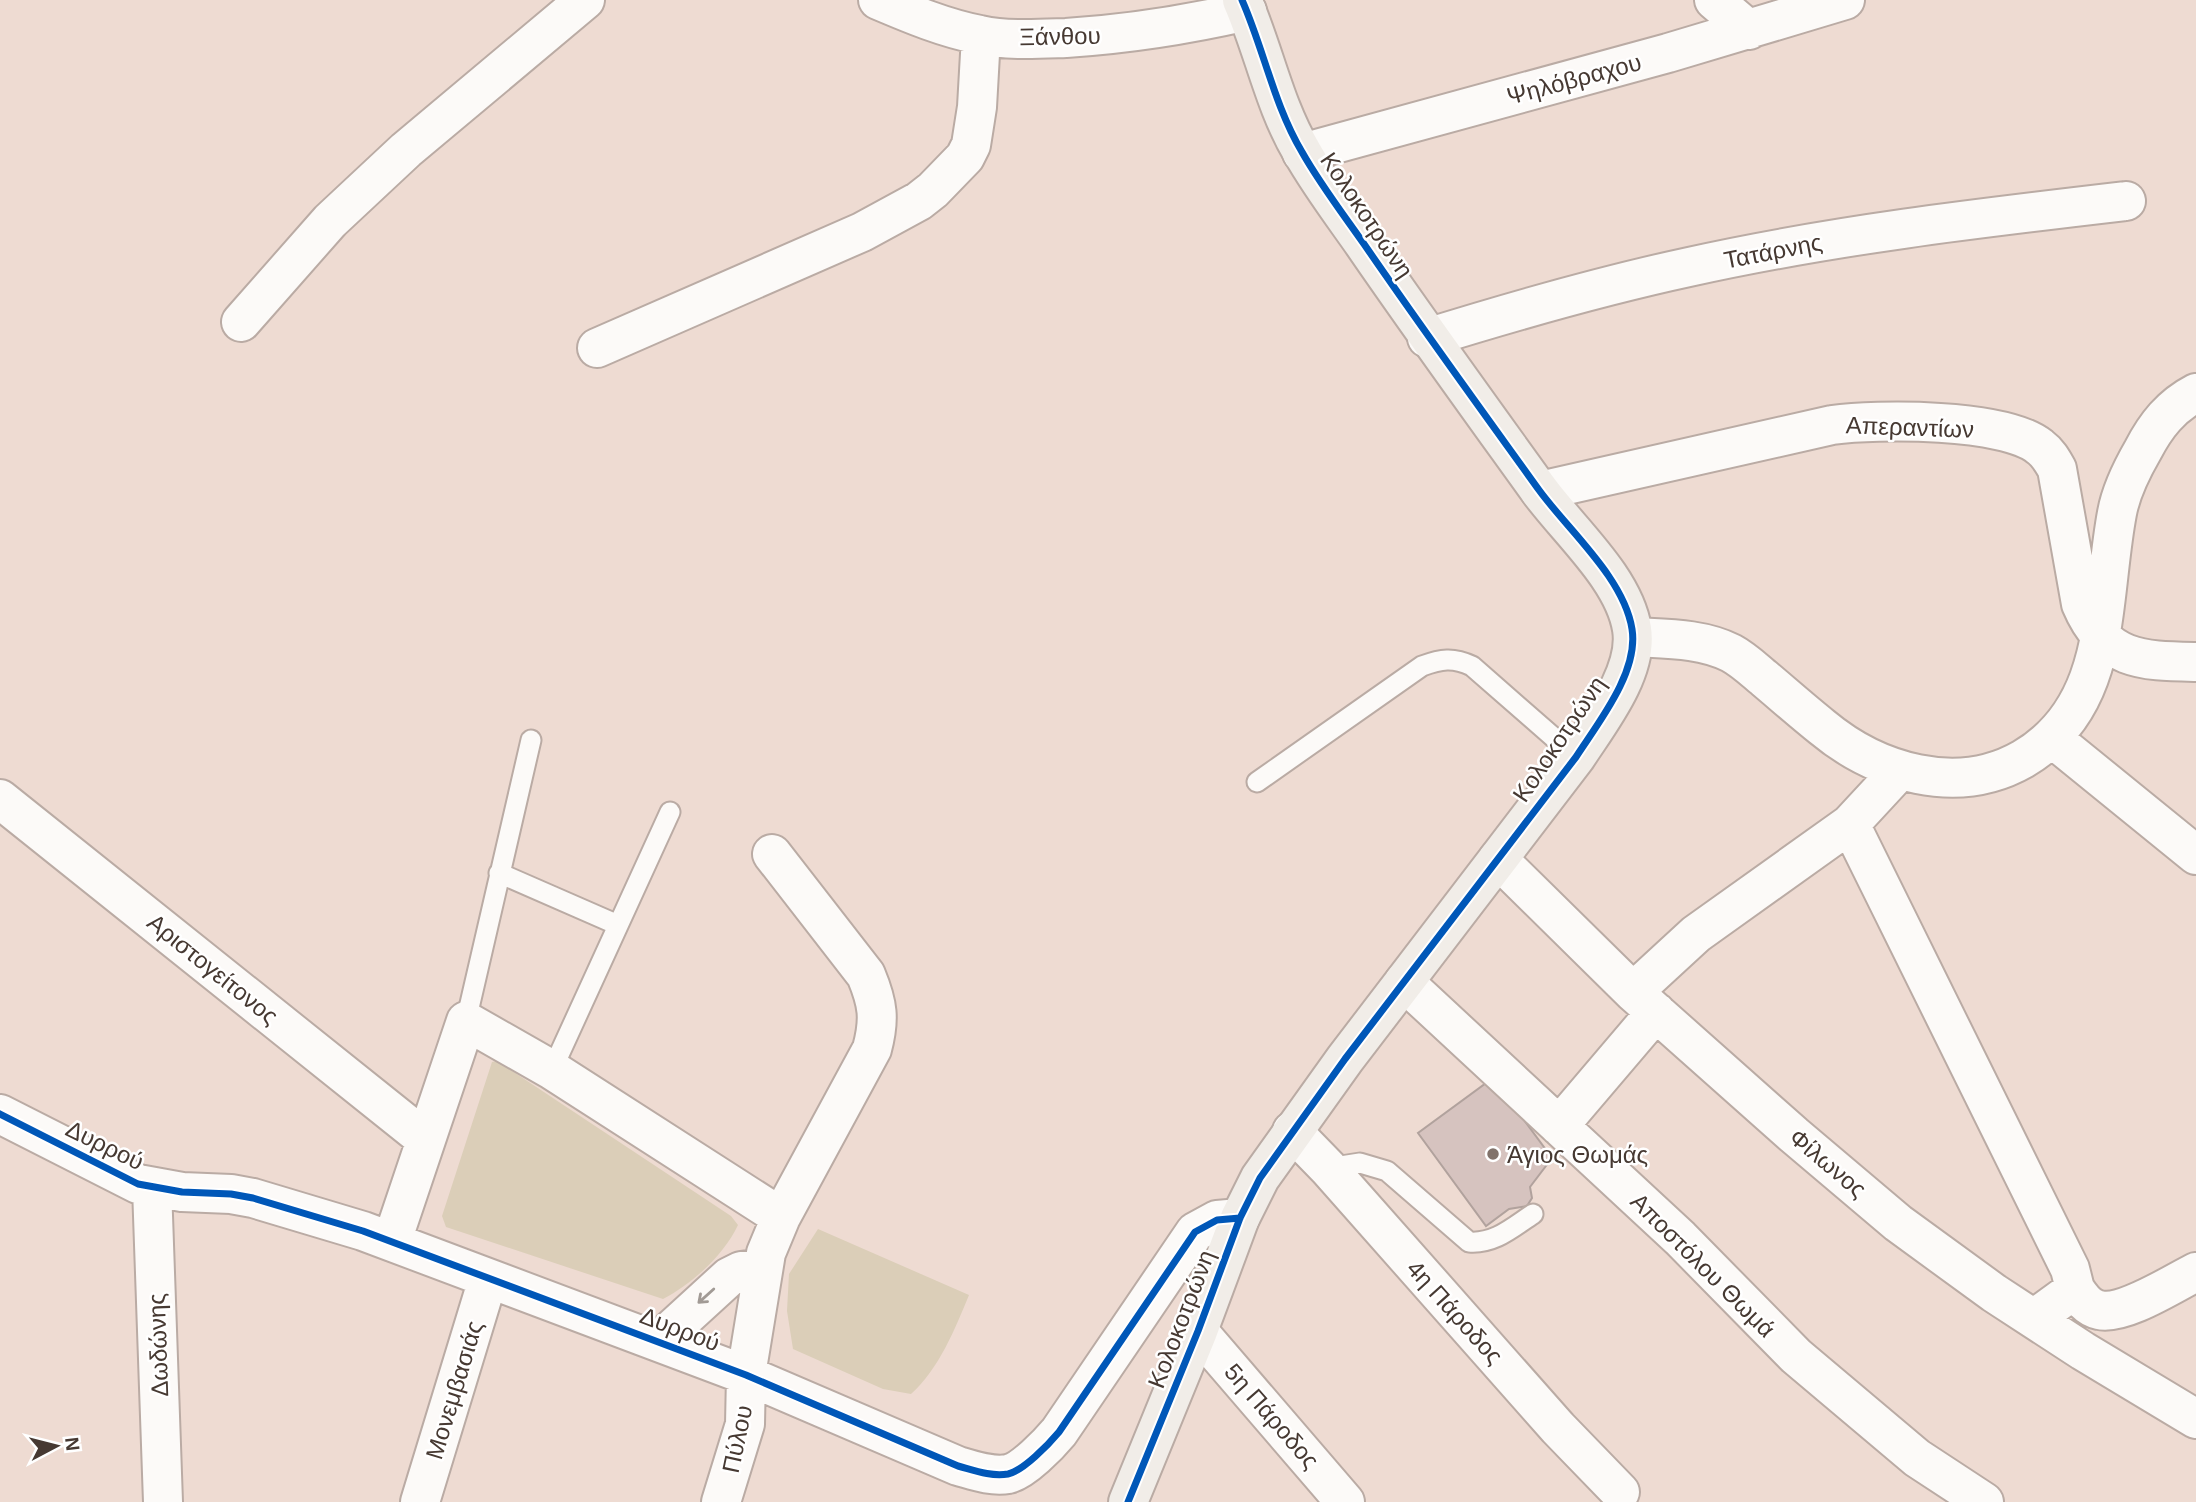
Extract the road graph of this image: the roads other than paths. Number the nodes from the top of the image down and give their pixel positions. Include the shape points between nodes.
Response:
1 (585, 0) edge
2 (878, 0) edge
3 (1714, 0) edge
4 (1845, 0) edge
5 (1245, 5) edge
6 (1749, 30) junction
7 (981, 36) junction
8 (1302, 153) junction
9 (2126, 201) dead end
10 (242, 323) dead end
11 (1427, 338) junction
12 (597, 348) dead end
13 (2196, 393) edge
14 (1540, 491) junction
15 (2099, 636) junction
16 (1633, 637) junction
17 (2196, 662) edge
18 (2052, 738) junction
19 (531, 740) dead end
20 (1576, 757) junction
21 (1900, 770) junction
22 (1257, 782) dead end
23 (0, 799) edge
24 (670, 812) dead end
25 (1850, 824) junction
26 (772, 854) dead end
27 (2196, 855) edge
28 (1498, 859) junction
29 (499, 873) junction
30 (618, 925) junction
31 (1404, 982) junction
32 (1645, 1002) junction
33 (466, 1021) junction
34 (552, 1070) junction
35 (0, 1114) edge
36 (1559, 1126) junction
37 (1292, 1131) junction
38 (425, 1139) junction
39 (1328, 1168) junction
40 (152, 1187) junction
41 (1533, 1214) dead end
42 (781, 1217) junction
43 (1240, 1218) junction
44 (392, 1241) junction
45 (763, 1268) junction
46 (2196, 1272) edge
47 (488, 1279) junction
48 (2075, 1289) junction
49 (2035, 1318) junction
50 (1198, 1331) junction
51 (659, 1341) junction
52 (746, 1375) junction
53 (2196, 1419) edge
54 (1625, 1497) edge
55 (163, 1502) edge
56 (420, 1502) edge
57 (721, 1502) edge
58 (1128, 1502) edge
59 (1345, 1502) edge
60 (1984, 1502) edge

1 - 10 street via 396,159 330,221
2 - 7 street, Ξάνθου
3 - 6 street
4 - 6 street, Ψηλόβραχου
5 - 7 street, Ξάνθου via 1180,26 1120,35
5 - 8 street, Κολοκοτρώνη via 1274,91
6 - 8 street, Ψηλόβραχου
7 - 12 street via 971,145 933,190 862,232
8 - 11 street, Κολοκοτρώνη
9 - 11 street, Τατάρνης via 1842,238 1690,266 1521,308
11 - 14 street, Κολοκοτρώνη
13 - 15 street via 2174,406 2161,421 2125,486
14 - 15 street, Απεραντίων via 1832,425 1923,422 2004,432 2038,445 2057,469 2081,604
14 - 16 street, Κολοκοτρώνη via 1608,576 1628,614
15 - 17 street, Απεραντίων via 2139,659
15 - 18 street via 2084,694
16 - 20 street, Κολοκοτρώνη via 1621,682
16 - 21 street via 1700,643 1733,654 1836,738
18 - 21 street via 2018,762 1985,773 1942,777
18 - 27 street
19 - 29 lane
20 - 22 lane via 1472,666 1458,659 1441,659 1422,666
20 - 28 street, Κολοκοτρώνη
21 - 25 street
23 - 38 street, Αριστογείτονος
24 - 30 lane
25 - 32 street via 1696,934
25 - 48 street via 2062,1250
26 - 42 street, Πύλου via 866,975 876,999 878,1025 872,1049
28 - 31 street, Κολοκοτρώνη
28 - 32 street, Φίλωνος
29 - 30 lane
29 - 33 lane
30 - 34 lane
31 - 36 street, Αποστόλου Θωμά
31 - 37 street, Κολοκοτρώνη
32 - 36 street
32 - 49 street, Φίλωνος via 1898,1223
33 - 34 street
33 - 38 street
34 - 42 street
35 - 40 street, Δυρρού via 125,1178
36 - 60 street, Αποστόλου Θωμά via 1680,1238 1796,1356 1917,1458
37 - 39 street, 4η Πάροδος
37 - 43 street, Κολοκοτρώνη
38 - 44 street
39 - 41 lane via 1360,1163 1387,1171 1469,1242 1493,1240
39 - 54 street, 4η Πάροδος via 1558,1429
40 - 44 street, Δυρρού via 253,1198
40 - 55 street, Δωδώνης
42 - 45 street, Πύλου
43 - 50 street, Κολοκοτρώνη
43 - 52 street, Δυρρού via 1217,1220 1195,1232 1059,1432 1009,1474 958,1466
44 - 47 street, Δυρρού
45 -> 51 street via 729,1277
45 - 52 street, Πύλου
46 - 48 street via 2112,1311 2092,1308
47 - 51 street, Δυρρού
47 - 56 street, Μονεμβασιάς
48 - 49 street
49 - 53 street, Φίλωνος
50 - 58 street, Κολοκοτρώνη
50 - 59 street, 5η Πάροδος
51 - 52 street, Δυρρού
52 - 57 street, Πύλου via 744,1430

